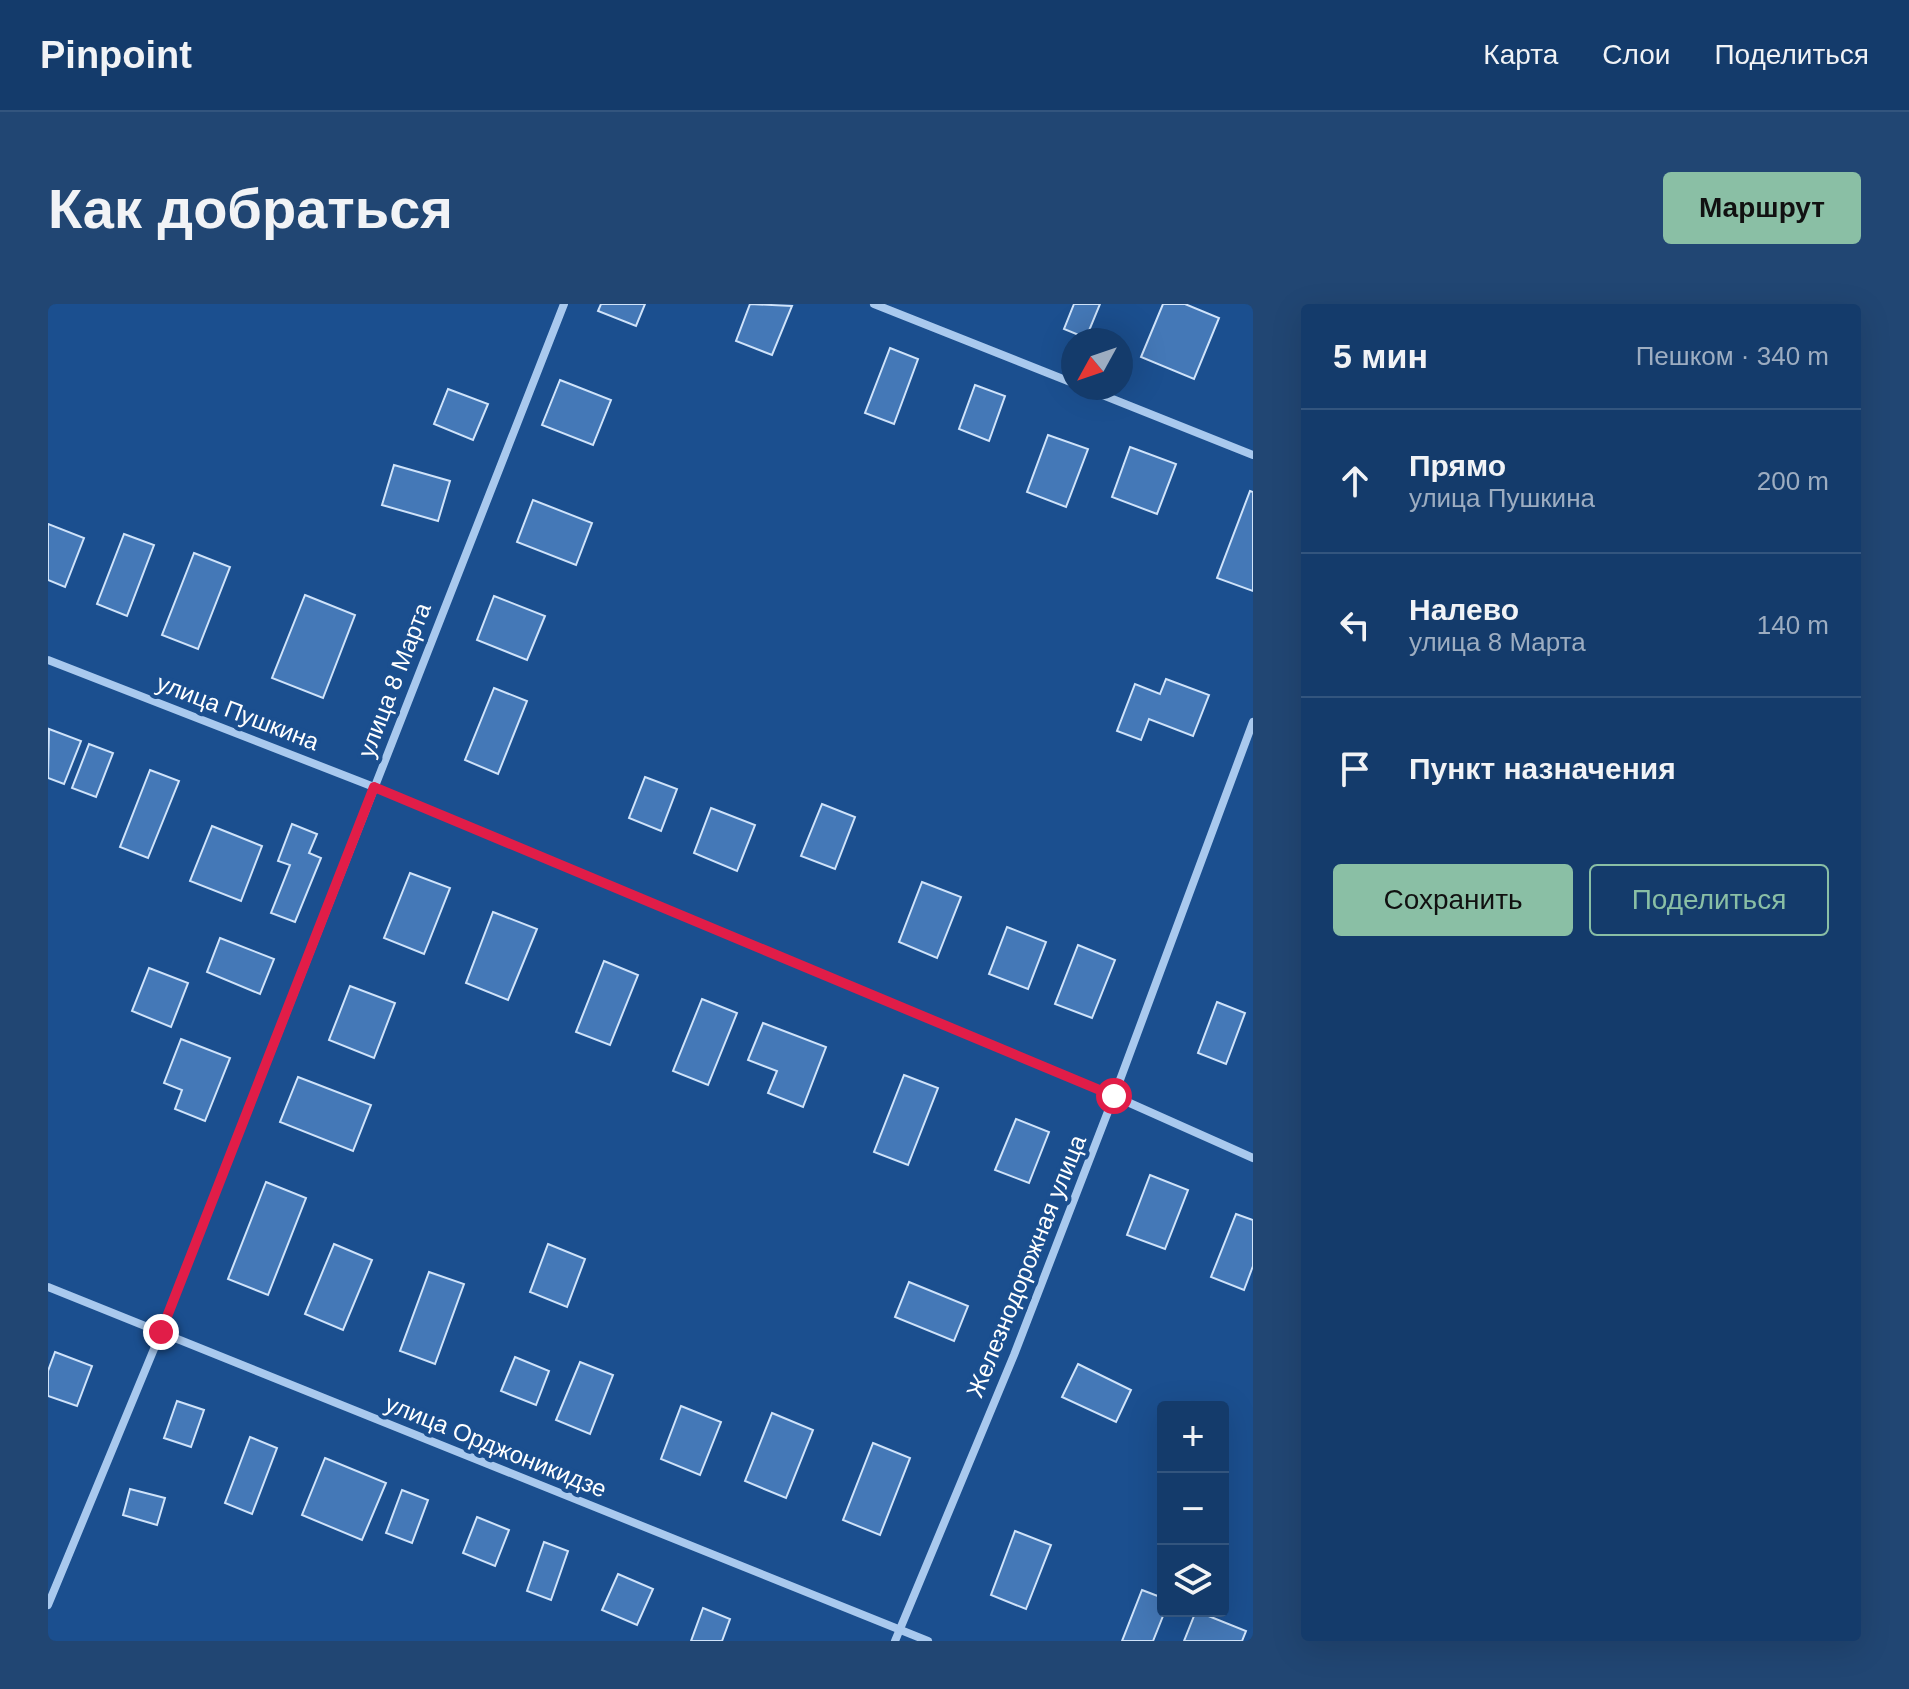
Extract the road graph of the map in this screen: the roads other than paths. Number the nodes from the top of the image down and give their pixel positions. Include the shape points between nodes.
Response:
1 (564, 304) edge
2 (874, 304) edge
3 (1061, 378) edge
4 (1115, 400) edge
5 (1253, 455) edge
6 (48, 660) edge
7 (1253, 722) edge
8 (374, 787) junction
9 (1114, 1096) junction
10 (1253, 1158) edge
11 (48, 1287) edge
12 (161, 1332) junction
13 (48, 1605) edge
14 (900, 1630) junction
15 (895, 1641) edge
16 (928, 1641) edge

1 - 8 street, улица 8 Марта
2 - 3 street
4 - 5 street
6 - 8 street, улица Пушкина
7 - 9 street, Железнодорожная улица
8 - 9 street, улица Пушкина
8 - 12 street, улица 8 Марта
9 - 10 street, улица Пушкина
9 - 14 street, Железнодорожная улица
11 - 12 street, улица Орджоникидзе
12 - 13 street, улица 8 Марта
12 - 14 street, улица Орджоникидзе
14 - 15 street, Железнодорожная улица
14 - 16 street, улица Орджоникидзе

